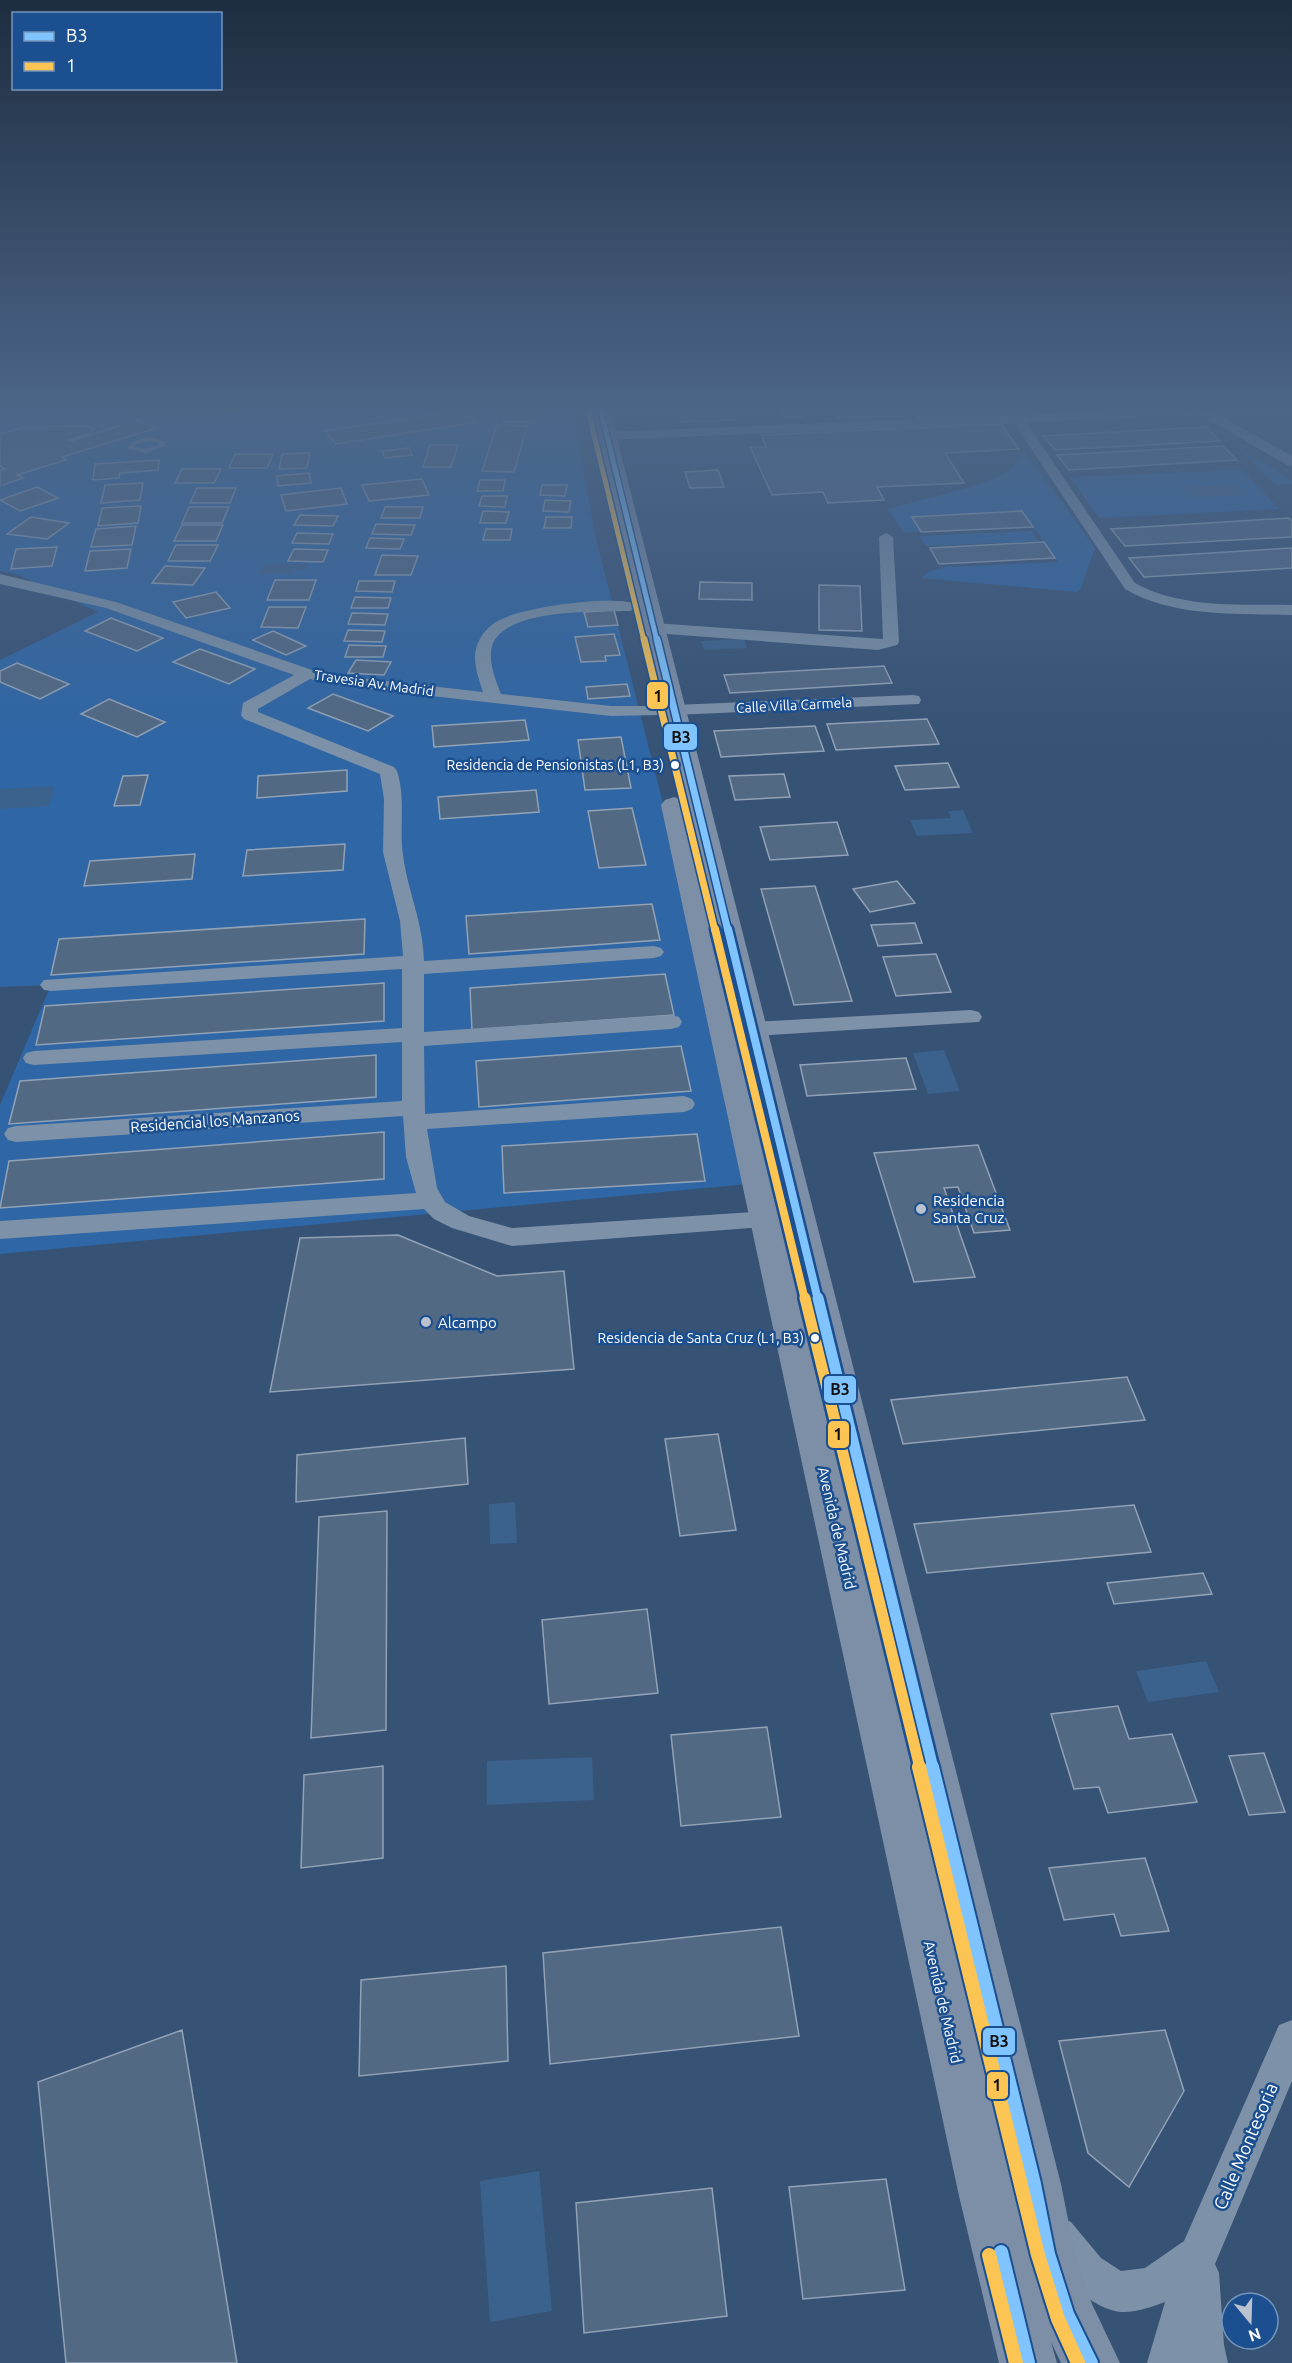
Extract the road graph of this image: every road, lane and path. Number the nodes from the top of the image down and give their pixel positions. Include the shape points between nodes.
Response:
1 (621, 521) edge
2 (1083, 521) edge
3 (886, 537) dead end
4 (0, 579) edge
5 (1292, 610) edge
6 (642, 617) junction
7 (308, 674) junction
8 (494, 698) junction
9 (913, 700) dead end
10 (664, 711) junction
11 (654, 952) dead end
12 (412, 965) junction
13 (51, 984) dead end
14 (971, 1017) dead end
15 (671, 1022) dead end
16 (752, 1029) junction
17 (414, 1037) junction
18 (34, 1058) dead end
19 (684, 1104) dead end
20 (415, 1115) junction
21 (16, 1134) dead end
22 (431, 1200) junction
23 (768, 1220) junction
24 (0, 1230) edge
25 (1292, 2038) edge
26 (1039, 2209) junction
27 (1198, 2255) junction
28 (1028, 2363) edge
29 (1091, 2363) edge
30 (1168, 2363) edge
31 (1207, 2363) edge

1 - 6 main road, Avenida de Madrid
2 - 5 street via 1130,586 1143,596 1165,602
3 - 6 street via 891,642 878,645
4 - 7 street, Travesia Av. Madrid via 111,604
6 - 8 street via 538,612 511,620 489,635 484,645
6 - 10 main road, Avenida de Madrid
7 - 8 street, Travesia Av. Madrid
7 - 12 street via 249,707 250,715 388,771 393,781 395,874 412,929
8 - 10 street, Travesia Av. Madrid via 611,711
9 - 10 street, Calle Villa Carmela
10 - 16 main road, Avenida de Madrid
10 - 23 main road, Avenida de Madrid
11 - 12 street
12 - 13 street
12 - 17 street
14 - 16 street
15 - 17 street
16 - 26 main road, Avenida de Madrid
17 - 18 street
17 - 20 street
19 - 20 street, Residencial los Manzanos
20 - 21 street, Residencial los Manzanos
20 - 22 street via 422,1182
22 - 23 street via 436,1209 471,1226 512,1237
22 - 24 street
23 - 28 main road, Avenida de Madrid via 986,2196
25 - 27 street, Calle Montesoria
26 - 27 street via 1052,2231 1088,2272 1117,2292 1152,2287
26 - 29 main road, Avenida de Madrid via 1067,2314
27 - 30 street, Calle Montesoria
27 - 31 street, Calle Montesoria

